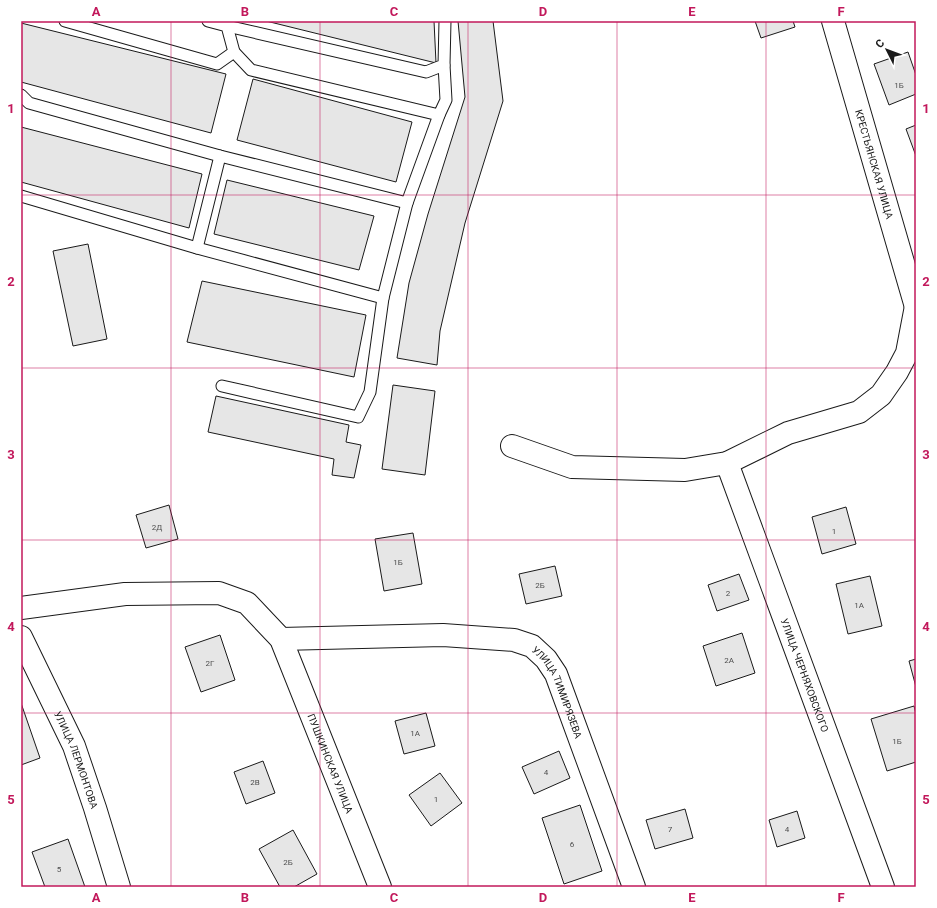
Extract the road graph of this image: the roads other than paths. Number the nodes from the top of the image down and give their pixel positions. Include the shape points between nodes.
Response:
1 (65, 21) edge
2 (208, 21) edge
3 (445, 21) edge
4 (833, 21) edge
5 (227, 26) junction
6 (234, 52) junction
7 (444, 65) junction
8 (21, 96) edge
9 (439, 115) junction
10 (220, 156) junction
11 (21, 196) edge
12 (407, 203) junction
13 (197, 248) junction
14 (383, 298) junction
15 (916, 306) edge
16 (222, 386) dead end
17 (512, 446) dead end
18 (727, 464) junction
19 (21, 608) edge
20 (21, 637) edge
21 (281, 639) junction
22 (118, 887) edge
23 (380, 887) edge
24 (634, 887) edge
25 (883, 887) edge

1 - 6 lane via 217,64
2 - 5 lane
3 - 7 lane
4 - 15 street, КРЕСТЬЯНСКАЯ УЛИЦА
5 - 6 lane
5 - 7 lane via 426,72
6 - 9 lane via 251,70
7 - 9 lane via 446,100
8 - 10 lane via 29,103
9 - 12 lane
10 - 12 lane
10 - 13 lane
11 - 13 lane
12 - 14 lane
13 - 14 lane
14 - 16 lane via 370,392 358,417
15 - 18 street via 907,353 881,395 859,412 788,433
17 - 18 street via 572,467 685,470
18 - 25 street, УЛИЦА ЧЕРНЯХОВСКОГО
19 - 21 street via 125,594 218,593 247,603
20 - 22 street, УЛИЦА ЛЕРМОНТОВА via 74,746
21 - 23 street, ПУШКИНСКАЯ УЛИЦА
21 - 24 street, УЛИЦА ТИМИРЯЗЕВА via 443,635 514,640 532,646 546,659 556,674

